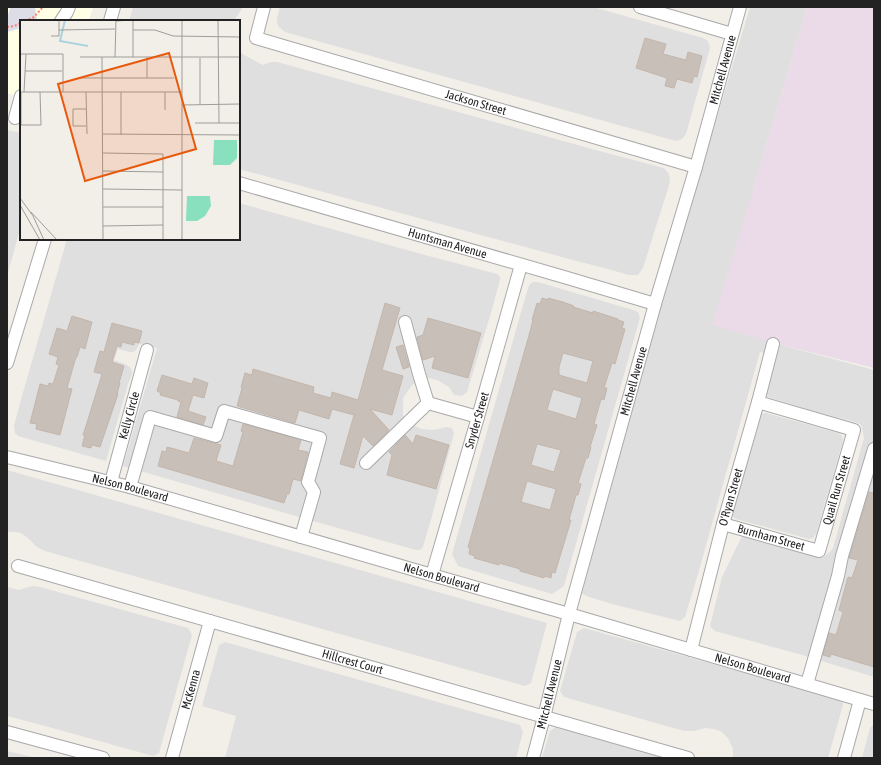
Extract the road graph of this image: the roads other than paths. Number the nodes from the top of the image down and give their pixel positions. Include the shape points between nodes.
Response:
1 (70, 7) edge
2 (114, 7) edge
3 (264, 7) edge
4 (640, 7) edge
5 (740, 7) edge
6 (62, 20) edge
7 (110, 20) edge
8 (732, 34) junction
9 (20, 99) edge
10 (14, 118) edge
11 (696, 167) junction
12 (240, 183) edge
13 (45, 240) edge
14 (521, 265) junction
15 (655, 304) junction
16 (405, 322) dead end
17 (773, 344) dead end
18 (147, 350) dead end
19 (8, 358) edge
20 (758, 402) junction
21 (428, 403) junction
22 (478, 418) junction
23 (874, 449) edge
24 (7, 457) edge
25 (366, 463) dead end
26 (111, 482) junction
27 (130, 487) junction
28 (723, 524) junction
29 (301, 537) junction
30 (819, 551) joint
31 (18, 566) dead end
32 (432, 575) junction
33 (569, 614) junction
34 (210, 621) junction
35 (691, 650) junction
36 (807, 684) junction
37 (860, 700) junction
38 (874, 704) edge
39 (544, 717) junction
40 (7, 732) edge
41 (103, 758) edge
42 (172, 758) edge
43 (533, 758) edge
44 (688, 758) edge
45 (844, 758) edge

1 - 6 street
2 - 7 street
3 - 11 street, Jackson Street via 256,38
4 - 8 street
5 - 8 street, Mitchell Avenue
8 - 11 street, Mitchell Avenue
9 - 10 street
11 - 15 street, Mitchell Avenue
12 - 14 street, Huntsman Avenue
13 - 19 street
14 - 15 street, Huntsman Avenue
14 - 22 street, Snyder Street
15 - 33 street, Mitchell Avenue
16 - 21 street
17 - 20 street, O'Ryan Street
18 - 26 street, Kelly Circle
20 - 28 street, O'Ryan Street
20 - 30 street, Quail Run Street via 854,430
21 - 22 street
21 - 25 street
22 - 32 street, Snyder Street
23 - 36 street
24 - 26 street, Nelson Boulevard
26 - 27 street, Nelson Boulevard
27 - 29 street, Nelson Boulevard
27 - 29 street via 150,417 216,436 224,410 320,438 308,482 314,492
28 - 30 street, Burnham Street
28 - 35 street, O'Ryan Street
29 - 32 street, Nelson Boulevard
31 - 34 street, Hillcrest Court
32 - 33 street, Nelson Boulevard
33 - 35 street, Nelson Boulevard
33 - 39 street, Mitchell Avenue
34 - 39 street, Hillcrest Court
34 - 42 street, McKenna
35 - 36 street, Nelson Boulevard
36 - 37 street, Nelson Boulevard
37 - 38 street, Nelson Boulevard
37 - 45 street
39 - 43 street, Mitchell Avenue
39 - 44 street, Hillcrest Court
40 - 41 street

